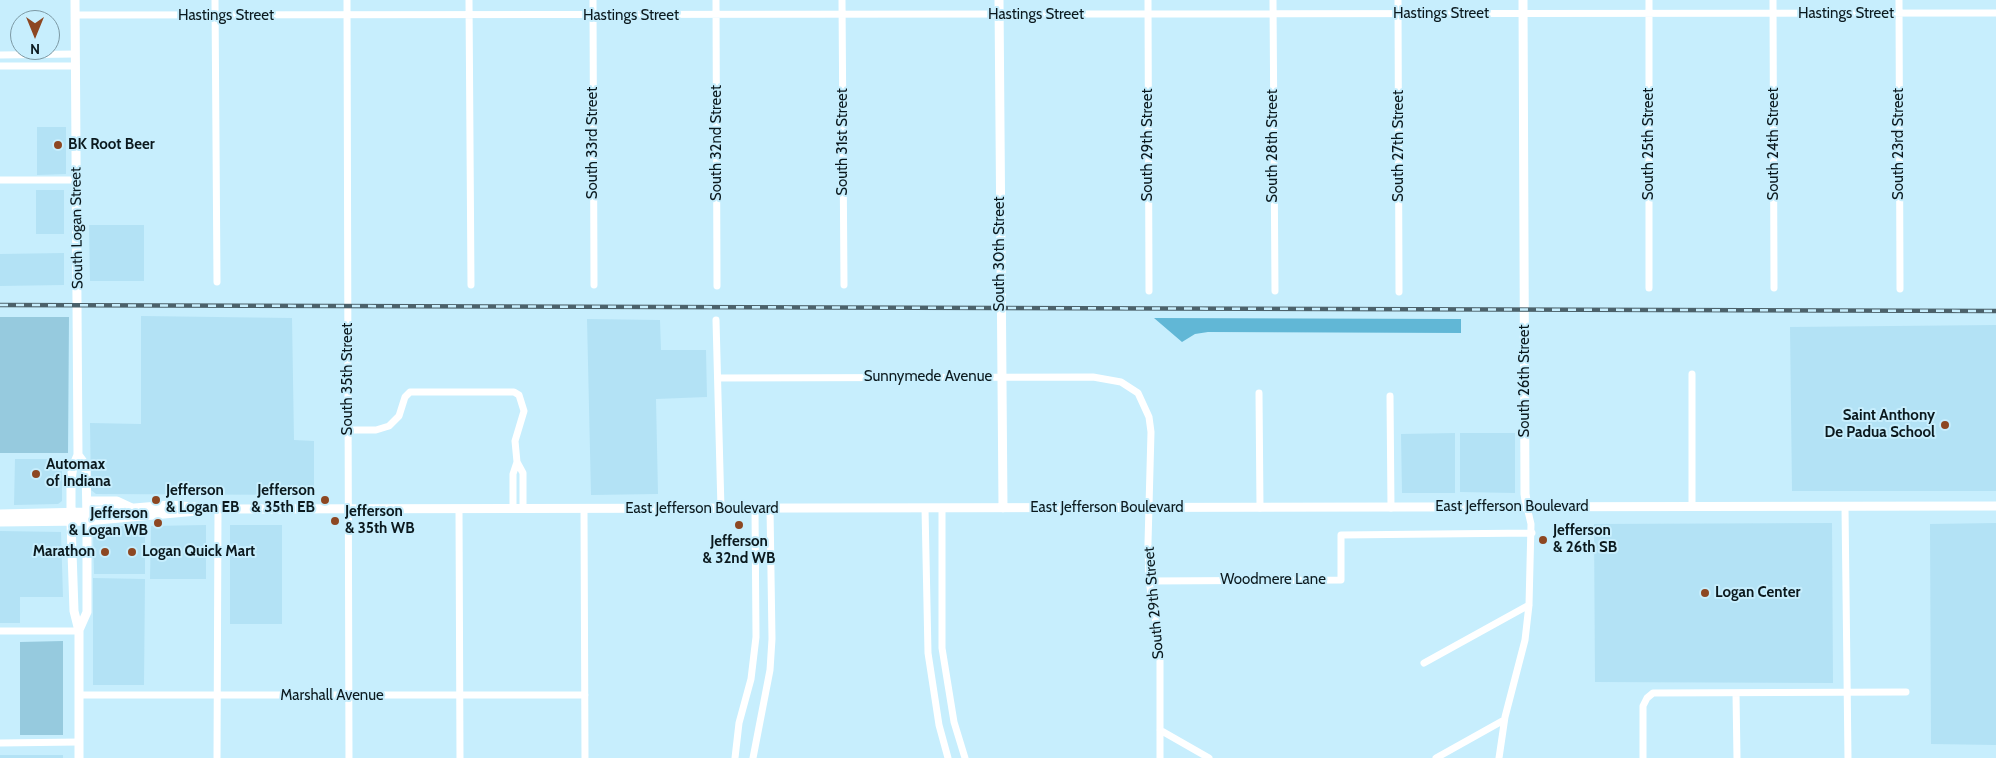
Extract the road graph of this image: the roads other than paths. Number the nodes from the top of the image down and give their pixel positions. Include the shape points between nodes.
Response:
1 (75, 0) edge
2 (216, 0) edge
3 (347, 0) edge
4 (469, 0) edge
5 (593, 0) edge
6 (716, 0) edge
7 (842, 0) edge
8 (998, 0) edge
9 (1148, 0) edge
10 (1273, 0) edge
11 (1398, 0) edge
12 (1523, 0) edge
13 (1648, 0) edge
14 (1773, 0) edge
15 (1899, 0) edge
16 (1899, 13) junction
17 (1996, 13) edge
18 (1273, 14) junction
19 (1398, 14) junction
20 (1523, 14) junction
21 (1649, 14) junction
22 (1773, 14) junction
23 (842, 15) junction
24 (998, 15) junction
25 (1148, 15) junction
26 (75, 16) junction
27 (215, 16) junction
28 (347, 16) junction
29 (469, 16) junction
30 (593, 16) junction
31 (716, 16) junction
32 (75, 54) junction
33 (0, 55) edge
34 (0, 66) edge
35 (76, 66) junction
36 (0, 180) edge
37 (76, 180) junction
38 (217, 282) dead end
39 (471, 285) dead end
40 (594, 285) dead end
41 (844, 285) dead end
42 (717, 286) dead end
43 (1649, 288) dead end
44 (1774, 288) dead end
45 (1900, 289) dead end
46 (1149, 290) dead end
47 (1274, 291) dead end
48 (1399, 292) dead end
49 (716, 320) dead end
50 (1692, 374) dead end
51 (1001, 377) junction
52 (718, 378) junction
53 (1135, 392) joint
54 (1259, 393) dead end
55 (1390, 396) dead end
56 (348, 430) junction
57 (78, 456) junction
58 (516, 462) junction
59 (87, 501) junction
60 (1692, 506) junction
61 (1996, 506) edge
62 (1846, 507) junction
63 (132, 508) junction
64 (755, 508) junction
65 (770, 508) junction
66 (926, 508) junction
67 (942, 508) junction
68 (1003, 508) junction
69 (1149, 508) junction
70 (1260, 508) junction
71 (1391, 508) junction
72 (1527, 508) junction
73 (218, 509) junction
74 (349, 509) junction
75 (459, 509) junction
76 (513, 509) junction
77 (524, 509) junction
78 (584, 509) junction
79 (721, 509) junction
80 (71, 512) junction
81 (0, 514) edge
82 (87, 516) junction
83 (0, 522) edge
84 (71, 522) junction
85 (1532, 533) junction
86 (1149, 581) junction
87 (1528, 605) junction
88 (0, 631) edge
89 (79, 631) junction
90 (1424, 663) dead end
91 (1847, 692) junction
92 (1906, 692) dead end
93 (1736, 693) junction
94 (79, 695) junction
95 (585, 695) junction
96 (217, 696) junction
97 (350, 696) junction
98 (460, 696) junction
99 (1504, 720) junction
100 (1160, 730) junction
101 (79, 742) junction
102 (0, 743) edge
103 (79, 758) edge
104 (217, 758) edge
105 (349, 758) edge
106 (460, 758) edge
107 (585, 758) edge
108 (735, 758) edge
109 (752, 758) edge
110 (948, 758) edge
111 (965, 758) edge
112 (1160, 758) edge
113 (1210, 758) edge
114 (1436, 758) edge
115 (1499, 758) edge
116 (1643, 758) edge
117 (1737, 758) edge
118 (1848, 758) edge

1 - 26 street, South Logan Street
2 - 27 street
3 - 28 street, South 35th Street
4 - 29 street
5 - 30 street, South 33rd Street
6 - 31 street, South 32nd Street
7 - 23 street, South 31st Street
8 - 24 street, South 30th Street
9 - 25 street, South 29th Street
10 - 18 street, South 28th Street
11 - 19 street, South 27th Street
12 - 20 street, South 26th Street
13 - 21 street, South 25th Street
14 - 22 street, South 24th Street
15 - 16 street, South 23rd Street
16 - 17 street, Hastings Street
16 - 22 street, Hastings Street
16 - 45 street, South 23rd Street
18 - 19 street, Hastings Street
18 - 25 street, Hastings Street
18 - 47 street, South 28th Street
19 - 20 street, Hastings Street
19 - 48 street, South 27th Street
20 - 21 street, Hastings Street
20 - 72 street, South 26th Street
21 - 22 street, Hastings Street
21 - 43 street, South 25th Street
22 - 44 street, South 24th Street
23 - 24 street, Hastings Street
23 - 31 street, Hastings Street
23 - 41 street, South 31st Street
24 - 25 street, Hastings Street
24 - 51 street, South 30th Street
25 - 46 street, South 29th Street
26 - 27 street, Hastings Street
26 - 32 street, South Logan Street
27 - 28 street, Hastings Street
27 - 38 street
28 - 29 street, Hastings Street
28 - 56 street, South 35th Street
29 - 30 street, Hastings Street
29 - 39 street
30 - 31 street, Hastings Street
30 - 40 street, South 33rd Street
31 - 42 street, South 32nd Street
32 - 33 street
32 - 35 street, South Logan Street
34 - 35 street
35 - 37 street, South Logan Street
36 - 37 street
37 - 57 street, South Logan Street
49 - 52 street
50 - 60 street
51 - 52 street, Sunnymede Avenue
51 - 53 street, Sunnymede Avenue via 1108,378
51 - 68 street, South 30th Street
52 - 79 street
53 - 69 street, South 29th Street via 1149,417
54 - 70 street
55 - 71 street
56 - 58 street via 376,430 390,426 400,416 405,397 410,392 509,391 519,395 524,410 515,441
56 - 74 street, South 35th Street
57 - 59 street, South Logan Street via 86,466
57 - 80 street, South Logan Street via 73,467
58 - 76 street
58 - 77 street via 523,473
59 - 63 street via 117,501
59 - 82 street, South Logan Street
60 - 62 street, East Jefferson Boulevard
60 - 72 street, East Jefferson Boulevard
61 - 62 street, East Jefferson Boulevard
62 - 91 street
63 - 73 street, East Jefferson Boulevard via 170,505
63 - 82 street, East Jefferson Boulevard
64 - 65 street, East Jefferson Boulevard
64 - 79 street, East Jefferson Boulevard
64 - 108 street via 756,637
65 - 66 street, East Jefferson Boulevard
65 - 109 street via 770,670
66 - 67 street, East Jefferson Boulevard
66 - 110 street via 928,653 939,725
67 - 68 street, East Jefferson Boulevard
67 - 111 street via 942,648 954,722
68 - 69 street, East Jefferson Boulevard
69 - 70 street, East Jefferson Boulevard
69 - 86 street, South 29th Street
70 - 71 street, East Jefferson Boulevard
71 - 72 street, East Jefferson Boulevard
72 - 85 street, South 26th Street
73 - 74 street, East Jefferson Boulevard
73 - 82 street, East Jefferson Boulevard
73 - 96 street
74 - 75 street, East Jefferson Boulevard
74 - 97 street, South 35th Street
75 - 76 street, East Jefferson Boulevard
75 - 98 street
76 - 77 street, East Jefferson Boulevard
77 - 78 street, East Jefferson Boulevard
78 - 79 street, East Jefferson Boulevard
78 - 95 street
80 - 81 street, East Jefferson Boulevard
80 - 82 street, East Jefferson Boulevard
80 - 84 street, South Logan Street
82 - 84 street, East Jefferson Boulevard
82 - 89 street, South Logan Street via 87,612
83 - 84 street, East Jefferson Boulevard
84 - 89 street, South Logan Street via 74,611
85 - 86 street, Woodmere Lane via 1341,535 1341,580
85 - 87 street, South 26th Street
86 - 100 street, South 29th Street via 1159,634
87 - 90 street
87 - 99 street, South 26th Street via 1522,655
88 - 89 street
89 - 94 street
91 - 92 street
91 - 93 street
91 - 118 street
93 - 116 street via 1653,693 1643,706
93 - 117 street
94 - 96 street, Marshall Avenue
94 - 101 street
95 - 98 street, Marshall Avenue
95 - 107 street
96 - 97 street, Marshall Avenue
96 - 104 street
97 - 98 street, Marshall Avenue
97 - 105 street, South 35th Street
98 - 106 street
99 - 114 street
99 - 115 street, South 26th Street
100 - 112 street, South 29th Street
100 - 113 street
101 - 102 street
101 - 103 street

